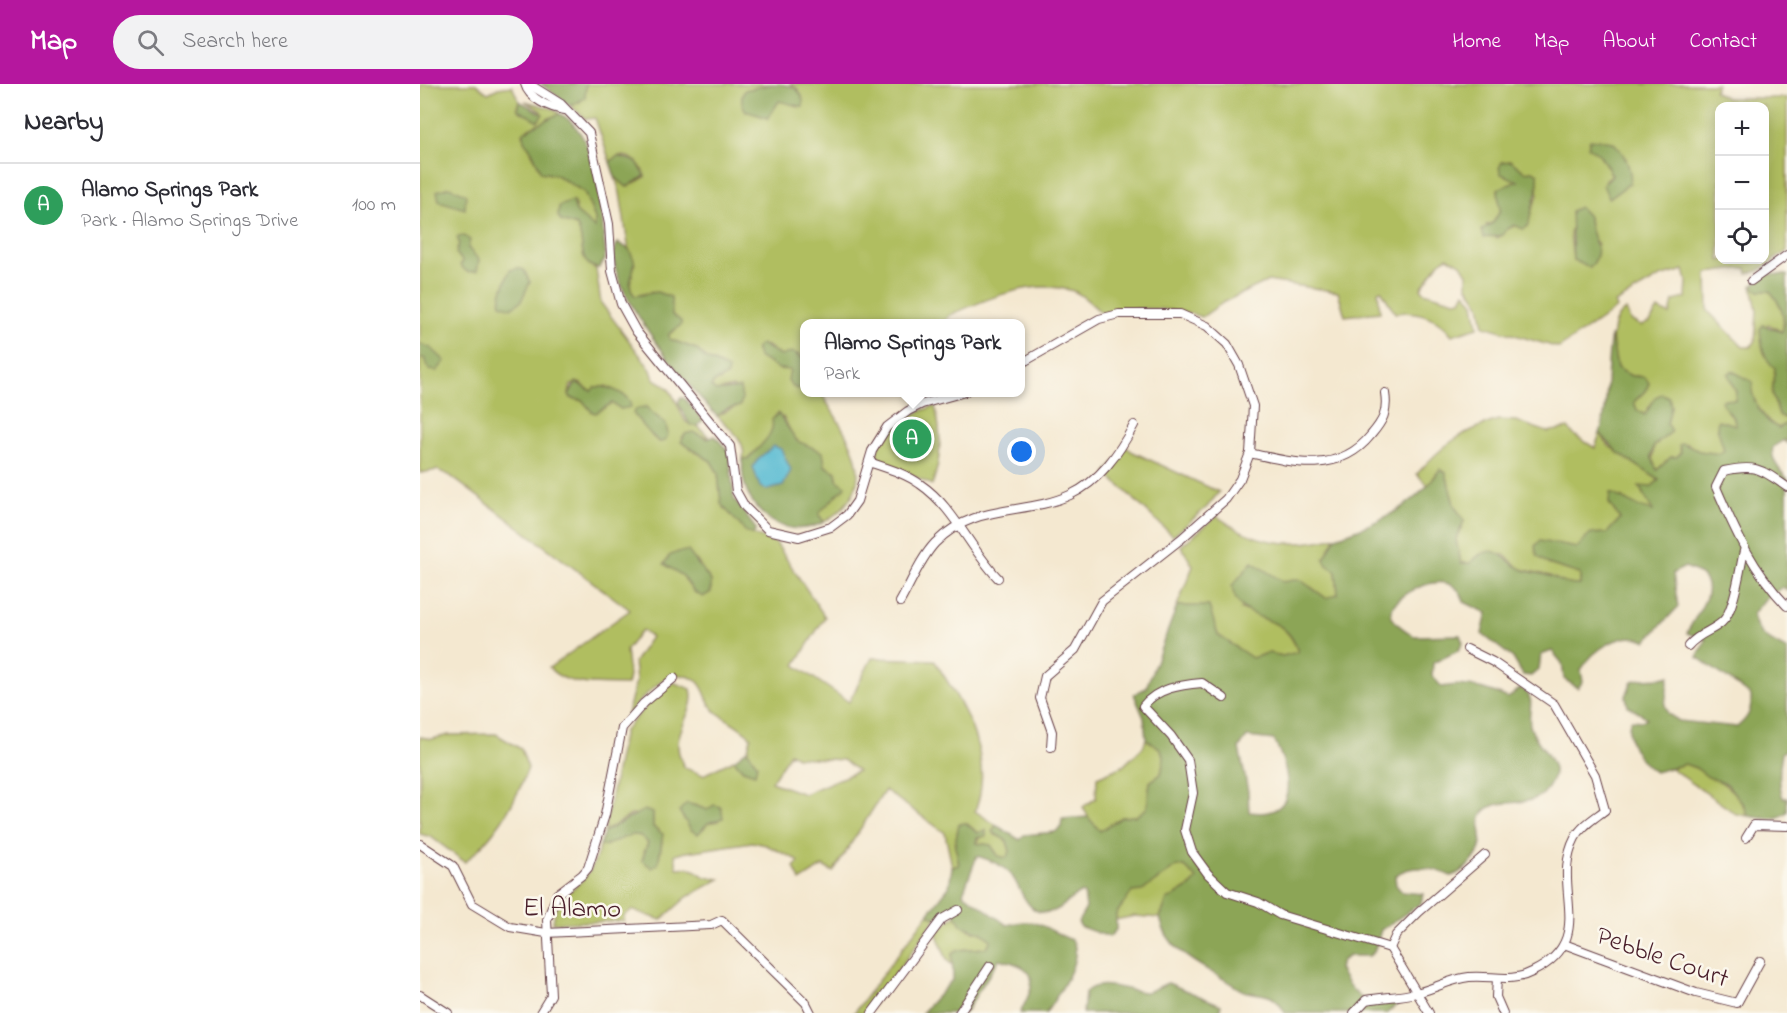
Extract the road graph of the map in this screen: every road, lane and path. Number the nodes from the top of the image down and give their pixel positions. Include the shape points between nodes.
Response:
1 (527, 84) edge
2 (1787, 255) edge
3 (1751, 281) dead end
4 (1025, 361) edge
5 (1385, 393) dead end
6 (949, 397) edge
7 (1134, 425) dead end
8 (1250, 453) junction
9 (868, 462) junction
10 (1787, 487) edge
11 (958, 526) junction
12 (1744, 551) junction
13 (998, 578) dead end
14 (900, 602) dead end
15 (1787, 606) edge
16 (1688, 646) dead end
17 (1467, 649) dead end
18 (674, 678) dead end
19 (1224, 698) dead end
20 (1051, 747) dead end
21 (1787, 826) edge
22 (1746, 838) dead end
23 (420, 844) edge
24 (1485, 855) dead end
25 (958, 910) dead end
26 (546, 933) junction
27 (1564, 944) junction
28 (1390, 948) junction
29 (1760, 962) dead end
30 (990, 966) dead end
31 (1497, 978) junction
32 (1417, 993) junction
33 (420, 995) edge
34 (448, 1013) edge
35 (540, 1013) edge
36 (811, 1013) edge
37 (872, 1013) edge
38 (959, 1013) edge
39 (1354, 1013) edge
40 (1429, 1013) edge
41 (1503, 1013) edge

1 - 9 street via 527,92 543,103 565,110 581,124 593,145 609,224 612,271 621,304 636,331 730,446 736,491 745,507 776,533 799,537 822,531 840,521 852,508
2 - 3 street
4 - 8 street via 1110,315 1169,313 1191,318 1221,338 1239,365 1253,406
5 - 8 street via 1386,414 1375,431 1359,447 1338,459 1303,465
6 - 9 street via 922,404 896,419 877,440
7 - 11 street via 1109,464 1071,494 983,513
8 - 20 street via 1240,479 1226,499 1102,601 1075,650 1045,676 1040,698 1050,724
9 - 11 street via 923,486
10 - 12 street via 1764,469 1747,466 1724,471 1716,487
11 - 13 street via 978,558
11 - 14 street via 928,551
12 - 15 street
12 - 16 street via 1730,612 1722,623 1699,634
17 - 27 street via 1554,704 1595,775 1605,810 1576,836 1570,849 1566,880 1571,919
18 - 26 street via 622,728 605,815 588,868 557,894
19 - 28 street via 1202,683 1180,685 1152,695 1143,706 1188,760 1193,793 1185,830 1192,852 1227,892 1258,902 1280,915
21 - 22 street via 1755,825
23 - 26 street, El Alamo via 453,866 472,904 510,927
24 - 28 street via 1419,912 1396,935
25 - 37 street via 942,919
26 - 35 street via 551,995
26 - 36 street, El Alamo via 711,925 722,920
27 - 29 street, Pebble Court via 1696,993 1737,1003
27 - 31 street via 1535,971
28 - 32 street
30 - 38 street
31 - 32 street via 1468,977
31 - 41 street via 1496,997
32 - 39 street via 1366,999
32 - 40 street
33 - 34 street

